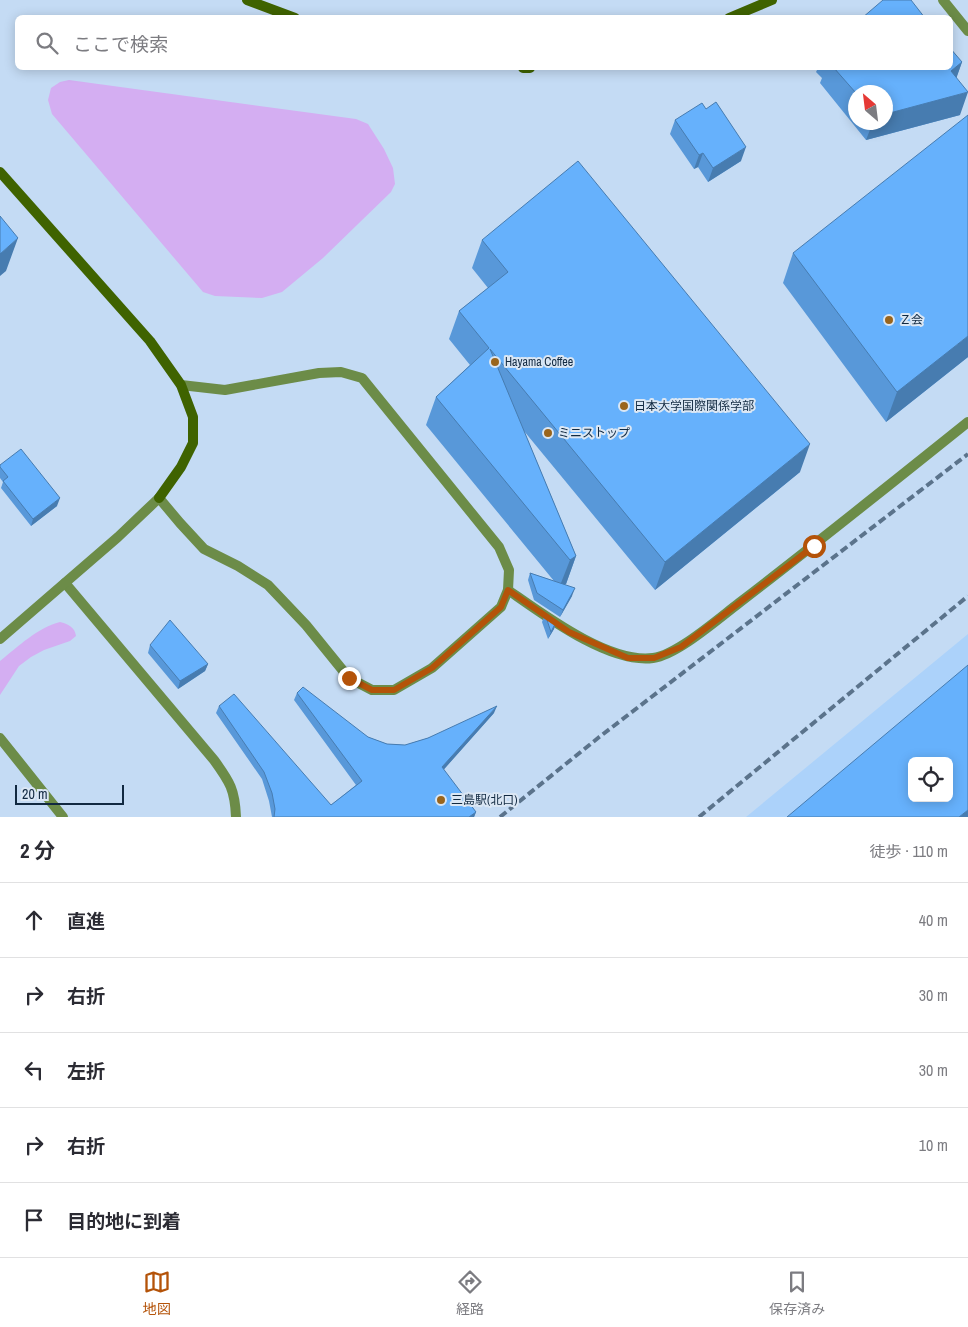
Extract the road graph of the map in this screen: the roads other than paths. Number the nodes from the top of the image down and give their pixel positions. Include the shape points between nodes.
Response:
1 (247, 0) edge
2 (772, 0) edge
3 (943, 0) edge
4 (287, 15) edge
5 (736, 15) edge
6 (968, 31) edge
7 (0, 172) edge
8 (181, 385) junction
9 (968, 422) edge
10 (159, 498) junction
11 (65, 583) junction
12 (508, 590) junction
13 (0, 639) edge
14 (0, 738) edge
15 (63, 817) edge
16 (236, 817) edge

1 - 4 street
2 - 5 street
3 - 6 street
7 - 8 street via 150,341
8 - 10 street via 193,417 193,443
8 - 12 street via 225,390 319,372 342,372 362,378 499,547 509,570
9 - 12 street via 814,546 681,647 654,658 628,658 569,632
10 - 11 street
10 - 12 street via 204,549 268,585 349,678 372,690 394,690 432,668 501,607
11 - 13 street
11 - 16 street via 214,760 235,797
14 - 15 street

